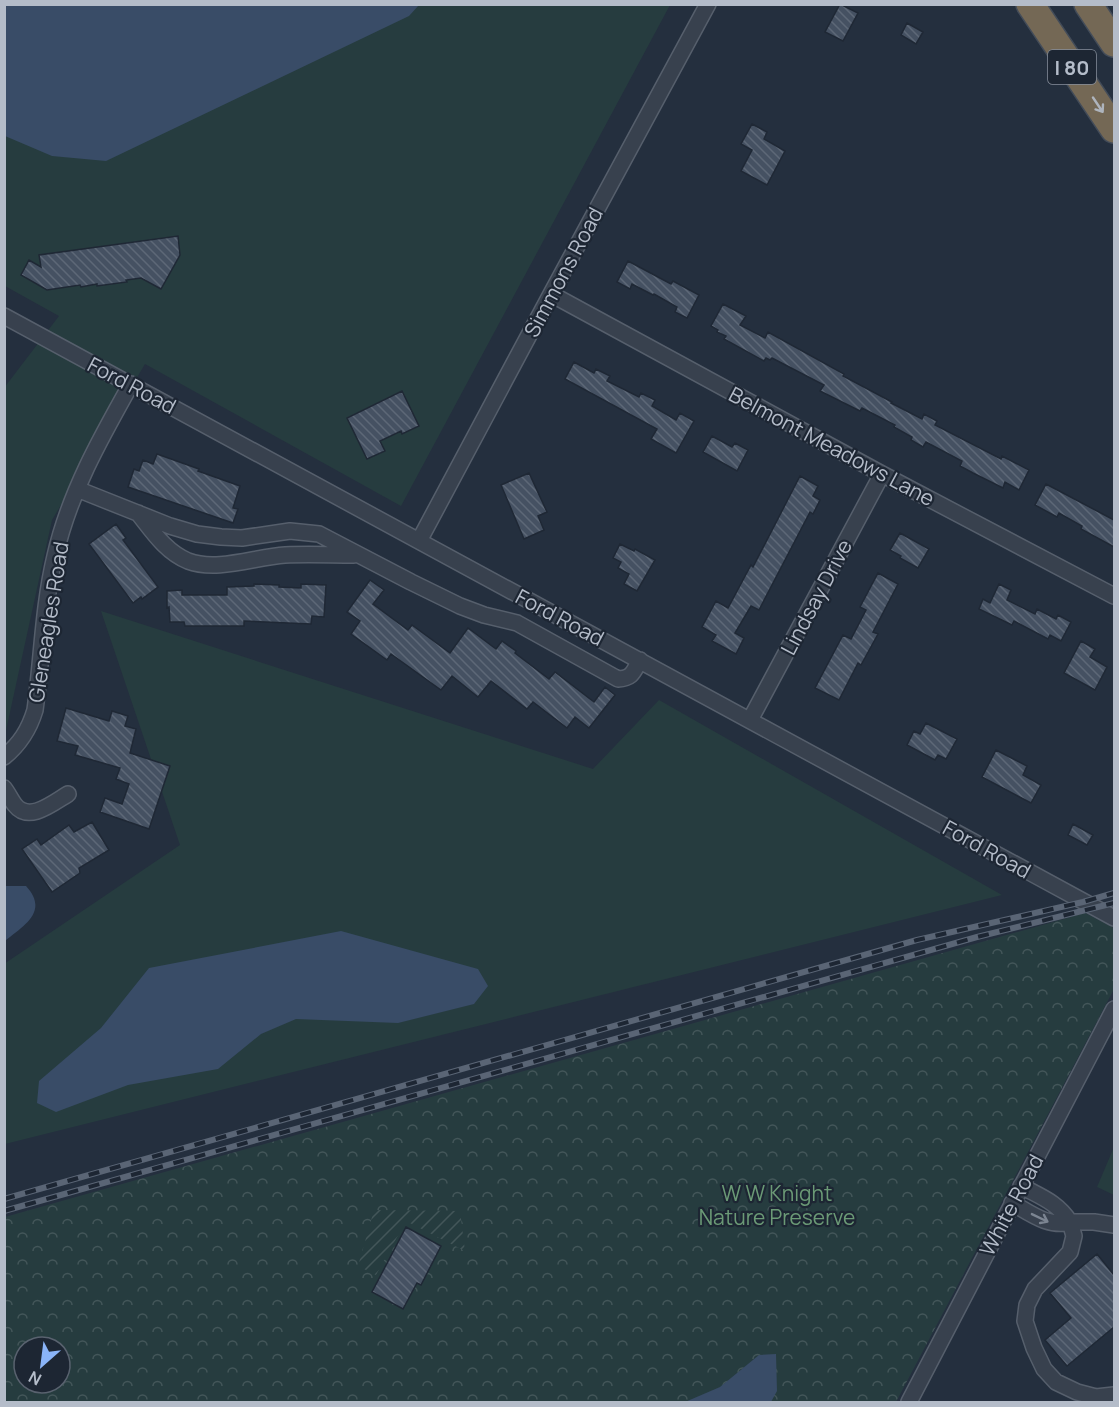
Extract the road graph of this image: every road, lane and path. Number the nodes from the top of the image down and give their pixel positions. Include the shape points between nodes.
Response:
1 (708, 4) edge
2 (1030, 4) edge
3 (1088, 4) edge
4 (1114, 44) edge
5 (1114, 129) edge
6 (551, 294) junction
7 (4, 316) edge
8 (131, 384) junction
9 (882, 474) junction
10 (77, 489) junction
11 (138, 513) junction
12 (419, 541) junction
13 (360, 555) junction
14 (1114, 596) edge
15 (640, 660) junction
16 (750, 720) junction
17 (4, 757) edge
18 (4, 788) edge
19 (68, 795) dead end
20 (1114, 918) edge
21 (1114, 1009) edge
22 (1021, 1186) junction
23 (1012, 1203) junction
24 (1070, 1222) junction
25 (1114, 1225) edge
26 (1114, 1395) edge
27 (909, 1402) edge

1 - 6 street, Simmons Road
2 -> 5 highway, I 80
3 - 4 highway, I 80
6 - 9 street, Belmont Meadows Lane
6 - 12 street, Simmons Road
7 - 8 street, Ford Road
8 - 10 street, Gleneagles Road
8 - 12 street, Ford Road
9 - 14 street, Belmont Meadows Lane
9 - 16 street, Lindsay Drive
10 - 11 street
10 - 17 street, Gleneagles Road via 54,557 35,710 26,734
11 - 13 street via 196,534 221,537 290,531 319,534
11 - 13 street via 175,554 203,565 283,555
12 - 15 street, Ford Road
13 - 15 street via 460,606 517,624 618,679 632,674
15 - 16 street, Ford Road
16 - 20 street, Ford Road
18 - 19 street via 16,807 34,813
21 - 22 street, White Road
22 - 23 street, White Road
22 - 24 street via 1061,1209
23 -> 24 street via 1052,1223
23 - 27 street, White Road
24 - 25 street
24 - 26 street via 1074,1236 1070,1252 1035,1289 1027,1305 1025,1322 1044,1369 1056,1382 1096,1397

